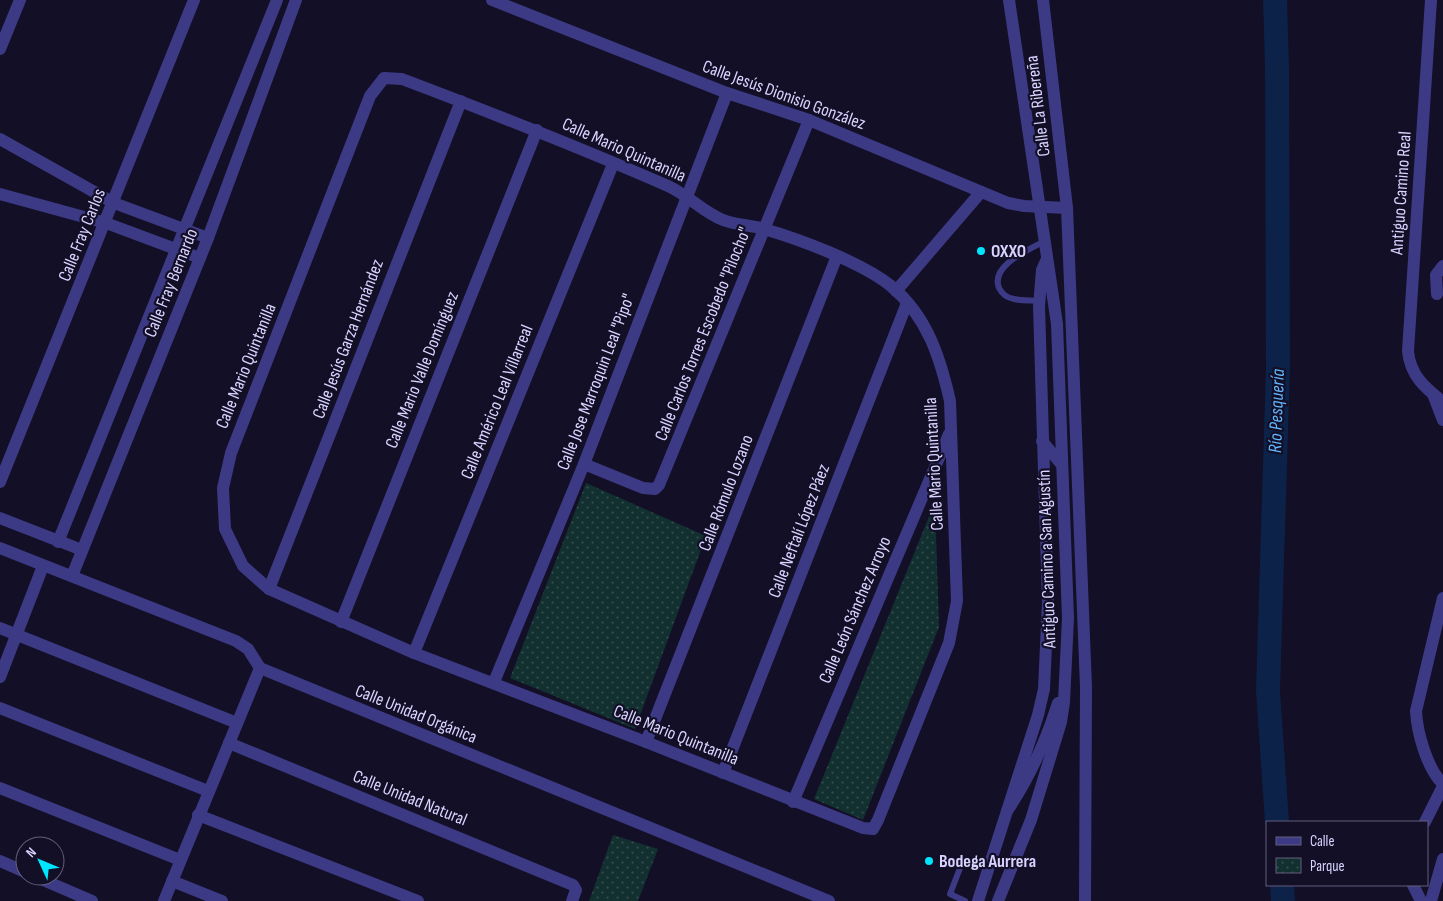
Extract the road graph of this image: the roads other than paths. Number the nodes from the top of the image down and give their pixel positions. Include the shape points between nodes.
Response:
1 (20, 0) edge
2 (194, 0) edge
3 (277, 0) edge
4 (296, 0) edge
5 (492, 0) edge
6 (1009, 0) edge
7 (1043, 0) edge
8 (1431, 0) edge
9 (0, 49) edge
10 (727, 93) junction
11 (461, 101) junction
12 (809, 120) junction
13 (537, 130) junction
14 (0, 139) edge
15 (613, 164) junction
16 (982, 192) junction
17 (0, 194) edge
18 (686, 197) junction
19 (114, 203) junction
20 (1041, 206) junction
21 (1067, 208) junction
22 (106, 223) junction
23 (765, 229) junction
24 (186, 230) junction
25 (208, 238) junction
26 (1043, 242) junction
27 (178, 249) junction
28 (837, 256) junction
29 (200, 258) junction
30 (1046, 260) junction
31 (1439, 270) edge
32 (1413, 274) junction
33 (896, 291) junction
34 (1413, 294) junction
35 (1440, 296) edge
36 (1040, 301) junction
37 (1054, 301) junction
38 (907, 303) junction
39 (1438, 398) edge
40 (1443, 420) edge
41 (950, 432) junction
42 (1042, 441) junction
43 (584, 464) junction
44 (1062, 464) junction
45 (0, 482) edge
46 (0, 518) edge
47 (58, 542) junction
48 (0, 548) edge
49 (82, 550) junction
50 (43, 566) junction
51 (72, 576) junction
52 (269, 589) junction
53 (1443, 598) edge
54 (341, 622) junction
55 (0, 628) edge
56 (16, 635) junction
57 (414, 653) junction
58 (260, 668) junction
59 (0, 676) edge
60 (1065, 679) junction
61 (494, 682) junction
62 (0, 708) edge
63 (237, 723) junction
64 (229, 742) junction
65 (646, 742) junction
66 (723, 773) junction
67 (1443, 785) edge
68 (0, 788) edge
69 (208, 790) junction
70 (793, 802) junction
71 (1008, 811) junction
72 (198, 815) junction
73 (1425, 821) edge
74 (1443, 859) edge
75 (180, 860) junction
76 (0, 862) edge
77 (15, 868) edge
78 (988, 868) junction
79 (172, 881) junction
80 (57, 886) edge
81 (1414, 886) edge
82 (92, 901) edge
83 (164, 901) edge
84 (222, 901) edge
85 (418, 901) edge
86 (572, 901) edge
87 (829, 901) edge
88 (966, 901) edge
89 (978, 901) edge
90 (998, 901) edge
91 (1085, 901) edge
92 (1421, 901) edge
93 (1431, 901) edge

1 - 9 street
2 - 19 street, Calle Fray Carlos
3 - 24 street, Calle Fray Bernardo
4 - 25 street, Calle Fray Bernardo
5 - 10 street, Calle Jesús Dionisio González
6 - 20 street, Calle La Ribereña
7 - 21 street, Calle La Ribereña
8 - 32 street, Antiguo Camino Real
10 - 12 street, Calle Jesús Dionisio González
10 - 18 street, Calle Jose Marroquin Leal "Pipo"
11 - 13 street, Calle Mario Quintanilla
11 - 52 street, Calle Jesús Garza Hernández
11 - 52 street, Calle Mario Quintanilla via 390,77 377,84 370,96 231,453 223,488 225,529 244,566
12 - 16 street, Calle Jesús Dionisio González
12 - 23 street, Calle Carlos Torres Escobedo "Pilocho"
13 - 15 street, Calle Mario Quintanilla
13 - 54 street, Calle Mario Valle Domínguez
14 - 19 street
15 - 18 street, Calle Mario Quintanilla
15 - 57 street, Calle Américo Leal Villarreal
16 - 20 street, Calle Jesús Dionisio González via 1017,205
16 - 33 street
17 - 22 street
18 - 23 street, Calle Mario Quintanilla via 724,220
18 - 43 street, Calle Jose Marroquin Leal "Pipo"
19 - 22 street, Calle Fray Carlos
19 - 24 street
20 - 21 street, Calle Jesús Dionisio González
20 - 26 street, Antiguo Camino a San Agustín
21 - 91 street, Antiguo Camino a San Agustín via 1086,688
22 - 27 street
22 - 45 street, Calle Fray Carlos
23 - 28 street, Calle Mario Quintanilla
23 - 43 street, Calle Carlos Torres Escobedo "Pilocho" via 659,485 655,489 644,488
24 - 25 street
24 - 27 street, Calle Fray Bernardo
25 - 29 street, Calle Fray Bernardo
26 - 30 street, Antiguo Camino a San Agustín
26 - 36 lane via 1012,261 1000,272 997,283 1001,293 1013,299
27 - 29 street
27 - 47 street, Calle Fray Bernardo
28 - 33 street, Calle Mario Quintanilla via 867,270
28 - 65 street, Calle Rómulo Lozano
29 - 49 street, Calle Fray Bernardo
30 - 36 street via 1042,270
30 - 37 street, Antiguo Camino a San Agustín
31 - 32 street
31 - 35 street
32 - 34 street, Antiguo Camino Real
33 - 38 street, Calle Mario Quintanilla
34 - 35 street
34 - 39 street, Antiguo Camino Real via 1409,364 1422,384
36 - 37 lane
36 - 42 street
37 - 44 street, Antiguo Camino a San Agustín
38 - 41 street, Calle Mario Quintanilla via 924,325 940,362 950,401
38 - 66 street, Calle Neftalí López Páez
39 - 40 street
41 - 70 street, Calle León Sánchez Arroyo
41 - 70 street, Calle Mario Quintanilla via 956,609 949,643 878,820 873,829 867,829
42 - 44 street
42 - 71 street via 1048,602 1044,689
43 - 61 street, Calle Jose Marroquin Leal "Pipo"
44 - 60 street, Antiguo Camino a San Agustín via 1068,618
46 - 47 street
47 - 49 street
48 - 50 street
49 - 51 street, Calle Fray Bernardo
50 - 51 street
50 - 56 street
51 - 58 street via 236,641 248,648
52 - 54 street, Calle Mario Quintanilla
53 - 67 street via 1416,711 1416,728 1422,745
54 - 57 street, Calle Mario Quintanilla
55 - 56 street
56 - 59 street
56 - 63 street
57 - 61 street, Calle Mario Quintanilla
58 - 63 street
58 - 87 street, Calle Unidad Orgánica
60 - 71 street via 1037,760
60 - 90 street, Antiguo Camino a San Agustín via 1055,745 1031,820
61 - 65 street, Calle Mario Quintanilla
62 - 69 street
63 - 64 street
64 - 69 street
64 - 86 street, Calle Unidad Natural via 576,888
65 - 66 street, Calle Mario Quintanilla
66 - 70 street, Calle Mario Quintanilla
67 - 73 street
68 - 75 street
69 - 72 street
71 - 78 street
72 - 75 street
72 - 85 street
74 - 93 street
75 - 79 street
76 - 77 street
78 - 88 lane via 962,863 950,894
78 - 89 street
79 - 83 street
79 - 84 street
80 - 82 street
81 - 92 street

